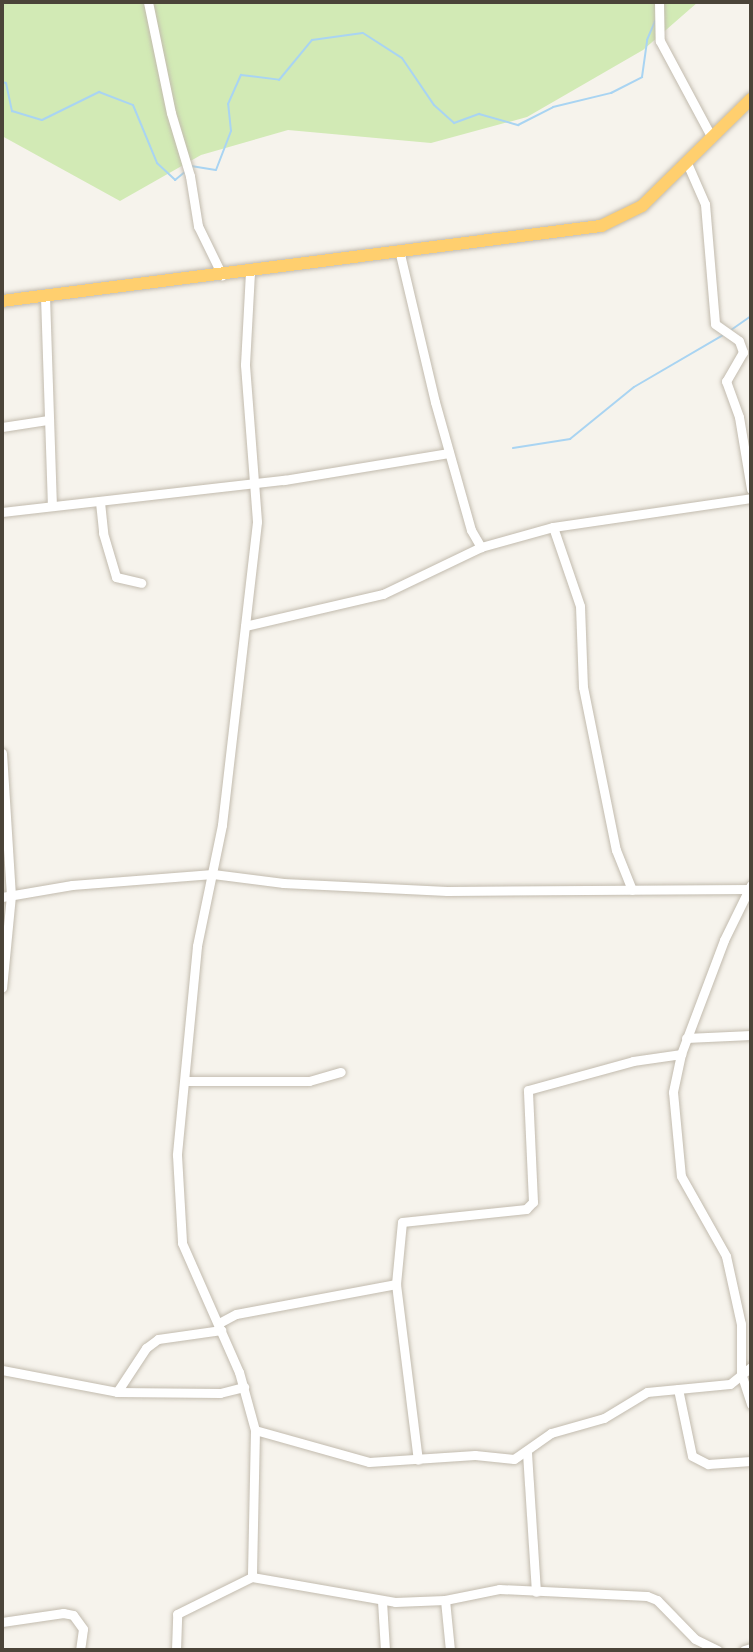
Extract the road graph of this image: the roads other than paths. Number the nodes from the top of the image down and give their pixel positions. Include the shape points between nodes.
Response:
1 (148, 2) edge
2 (659, 2) edge
3 (751, 99) edge
4 (712, 138) junction
5 (687, 163) junction
6 (400, 254) junction
7 (250, 272) junction
8 (222, 275) junction
9 (45, 296) junction
10 (2, 301) edge
11 (48, 420) junction
12 (2, 427) edge
13 (449, 453) junction
14 (254, 483) junction
15 (751, 489) edge
16 (751, 498) edge
17 (100, 502) junction
18 (52, 506) junction
19 (2, 512) edge
20 (554, 527) junction
21 (481, 547) junction
22 (141, 583) dead end
23 (245, 626) junction
24 (2, 753) edge
25 (213, 874) junction
26 (750, 888) edge
27 (632, 890) junction
28 (6, 896) edge
29 (2, 988) edge
30 (751, 1035) edge
31 (686, 1038) junction
32 (681, 1054) junction
33 (341, 1072) dead end
34 (186, 1080) junction
35 (396, 1284) junction
36 (220, 1327) junction
37 (751, 1367) edge
38 (2, 1370) edge
39 (741, 1373) junction
40 (244, 1387) junction
41 (678, 1389) junction
42 (117, 1392) junction
43 (751, 1404) edge
44 (255, 1430) junction
45 (527, 1453) junction
46 (418, 1460) junction
47 (751, 1461) edge
48 (251, 1577) junction
49 (536, 1592) junction
50 (445, 1600) junction
51 (382, 1601) junction
52 (2, 1622) edge
53 (751, 1648) edge
54 (80, 1650) edge
55 (176, 1650) edge
56 (384, 1650) edge
57 (450, 1650) edge
58 (718, 1650) edge
59 (744, 1650) edge

1 - 8 street via 198,226
2 - 4 street via 660,41
3 - 4 highway
4 - 5 highway
5 - 6 highway via 636,210 601,226
5 - 15 street via 705,204 715,324 739,341 743,352 726,381 738,410
6 - 7 highway
6 - 13 street
7 - 8 highway
7 - 14 street via 246,365
8 - 9 highway
9 - 10 highway
9 - 11 street
11 - 12 street
11 - 18 street
13 - 14 street
13 - 21 street via 471,530
14 - 17 street
14 - 23 street via 257,522
16 - 20 street
17 - 18 street
17 - 22 street via 116,578
18 - 19 street
20 - 21 street
20 - 27 street via 580,606 583,687 614,841
21 - 23 street via 383,594
23 - 25 street
24 - 28 street
25 - 27 street via 283,883 447,891
25 - 28 street via 72,885
25 - 34 street via 197,946
26 - 27 street
26 - 31 street
28 - 29 street
30 - 31 street
31 - 32 street
32 - 35 street via 633,1061 528,1090 533,1202 510,1213 402,1222
32 - 39 street via 673,1092 681,1176 726,1256 741,1324
33 - 34 street via 309,1081
34 - 36 street via 177,1154 178,1209 190,1263
35 - 36 street via 236,1314
35 - 46 street
36 - 40 street
36 - 42 street via 158,1339 146,1348
37 - 39 street
38 - 42 street
39 - 41 street via 730,1384
39 - 43 street
40 - 42 street via 220,1393
40 - 44 street
41 - 45 street via 647,1392 604,1418 551,1433
41 - 47 street via 692,1456 708,1464
44 - 46 street via 369,1462
44 - 48 street
45 - 46 street via 503,1460 475,1455
45 - 49 street
48 - 51 street
48 - 55 street via 177,1614
49 - 50 street via 499,1589
49 - 58 street via 647,1597 657,1601 695,1639
50 - 51 street
50 - 57 street
51 - 56 street
52 - 54 street via 73,1615 83,1629
53 - 59 street

